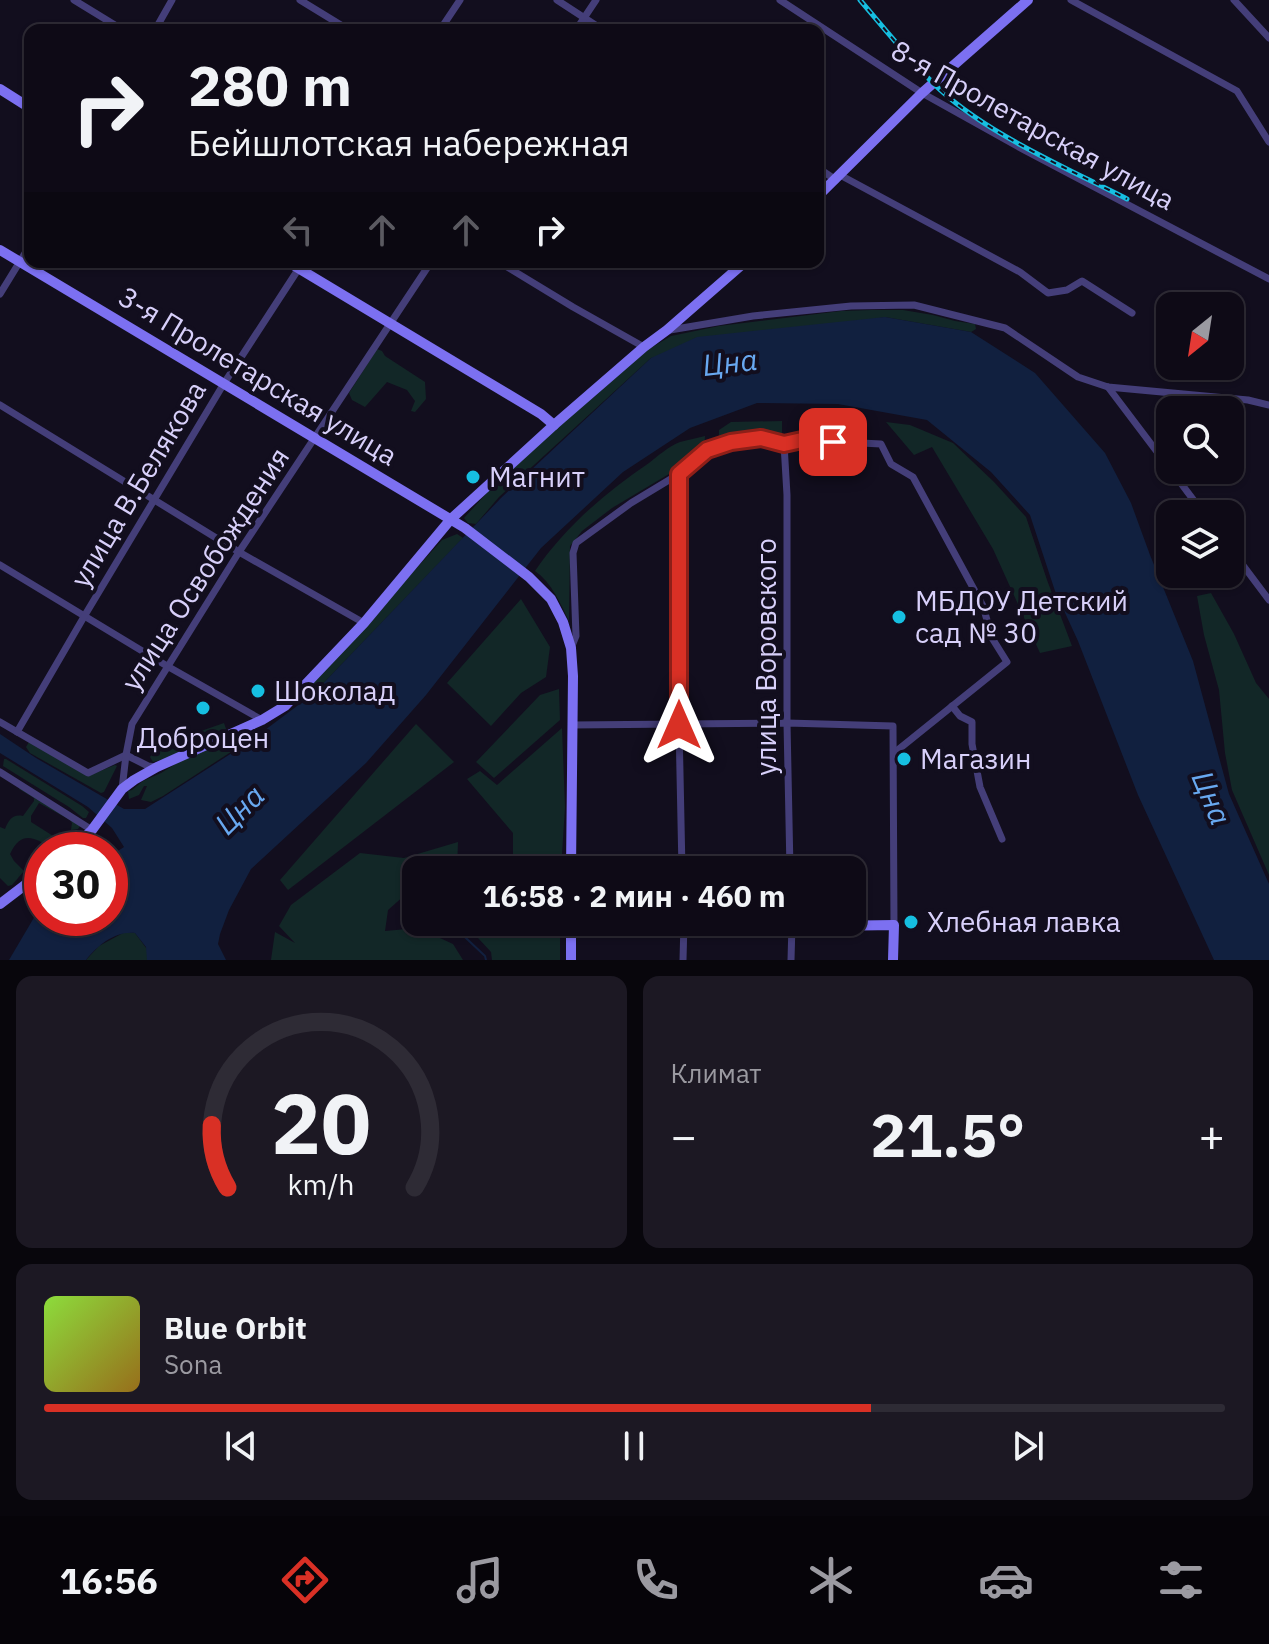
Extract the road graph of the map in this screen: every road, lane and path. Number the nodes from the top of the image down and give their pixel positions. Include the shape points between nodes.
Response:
1 (74, 0) edge
2 (172, 0) edge
3 (300, 0) edge
4 (460, 0) edge
5 (557, 0) edge
6 (596, 0) edge
7 (780, 0) edge
8 (1028, 0) edge
9 (1071, 0) edge
10 (1234, 0) edge
11 (584, 18) junction
12 (113, 24) edge
13 (158, 24) edge
14 (339, 24) edge
15 (444, 24) edge
16 (580, 24) edge
17 (594, 24) edge
18 (817, 24) edge
19 (824, 29) edge
20 (1269, 38) edge
21 (0, 89) edge
22 (922, 93) junction
23 (24, 104) edge
24 (1269, 142) edge
25 (824, 171) edge
26 (838, 177) junction
27 (824, 190) edge
28 (0, 250) edge
29 (24, 255) edge
30 (20, 262) junction
31 (24, 264) edge
32 (30, 268) edge
33 (299, 268) edge
34 (306, 268) edge
35 (427, 268) edge
36 (509, 268) edge
37 (731, 268) edge
38 (738, 268) edge
39 (735, 271) junction
40 (1269, 279) edge
41 (0, 294) edge
42 (1132, 313) dead end
43 (390, 323) junction
44 (667, 330) junction
45 (644, 347) junction
46 (223, 385) junction
47 (1108, 387) junction
48 (0, 405) edge
49 (1269, 405) edge
50 (554, 425) junction
51 (315, 438) junction
52 (784, 444) junction
53 (1156, 450) edge
54 (679, 474) junction
55 (1181, 484) edge
56 (155, 499) junction
57 (1193, 500) edge
58 (451, 519) junction
59 (239, 552) junction
60 (0, 565) edge
61 (1244, 567) edge
62 (1269, 600) edge
63 (85, 615) junction
64 (364, 623) junction
65 (571, 648) junction
66 (167, 666) junction
67 (952, 706) junction
68 (262, 720) junction
69 (0, 722) edge
70 (787, 723) junction
71 (572, 725) junction
72 (679, 725) junction
73 (17, 732) junction
74 (894, 753) junction
75 (126, 755) junction
76 (157, 767) junction
77 (0, 772) edge
78 (122, 789) junction
79 (92, 830) joint
80 (1002, 839) dead end
81 (571, 856) edge
82 (682, 856) edge
83 (790, 856) edge
84 (24, 886) edge
85 (0, 904) edge
86 (866, 925) edge
87 (894, 925) junction
88 (571, 936) edge
89 (684, 936) edge
90 (792, 936) edge
91 (571, 960) edge
92 (683, 960) edge
93 (791, 960) edge
94 (893, 960) edge

1 - 12 street
2 - 13 street
3 - 14 street
4 - 15 street
5 - 11 street
6 - 11 street
7 - 18 street, 8-я Пролетарская улица
8 - 22 street
9 - 24 street via 1237,91
10 - 20 street
11 - 16 street
11 - 17 street
19 - 22 street, 8-я Пролетарская улица
21 - 23 street
22 - 26 street
22 - 40 street, 8-я Пролетарская улица
25 - 26 street
26 - 27 street
26 - 42 street via 1020,272 1048,293 1082,281
28 - 30 street, 3-я Пролетарская улица
29 - 30 street
30 - 31 street, 3-я Пролетарская улица
30 - 41 street
32 - 46 street, 3-я Пролетарская улица
33 - 46 street, улица В.Белякова
34 - 43 street
35 - 43 street, улица Освобождения
36 - 45 street
37 - 39 street
38 - 39 street
39 - 44 street
43 - 50 street
43 - 51 street, улица Освобождения
44 - 45 street
44 - 47 street via 851,306 914,305 1005,328 1078,377
45 - 50 street
46 - 51 street, 3-я Пролетарская улица
46 - 56 street, улица В.Белякова
47 - 49 street
47 - 53 street
48 - 56 street
50 - 58 street
51 - 58 street, 3-я Пролетарская улица
51 - 59 street, улица Освобождения
52 - 54 street via 761,438 731,442 707,450
52 - 67 street via 881,444 891,464 913,477 1007,662
52 - 70 street, улица Воровского
54 - 65 street via 576,543 576,636
54 - 72 street
55 - 57 street
56 - 59 street
56 - 63 street, улица В.Белякова
58 - 64 street
58 - 65 street, 3-я Пролетарская улица via 551,599
59 - 64 street
59 - 66 street, улица Освобождения
60 - 63 street
61 - 62 street
63 - 66 street
63 - 73 street, улица В.Белякова
64 - 68 street via 285,706
65 - 71 street, 3-я Пролетарская улица
66 - 68 street
66 - 75 street, улица Освобождения via 132,724
67 - 74 street
67 - 80 street via 972,722 980,787
68 - 76 street
69 - 73 street
70 - 72 street
70 - 74 street via 893,726
70 - 83 street, улица Воровского
71 - 72 street
71 - 81 street, 3-я Пролетарская улица
72 - 82 street
73 - 75 street via 88,773
74 - 87 street
75 - 76 street
75 - 78 street, улица Освобождения
76 - 78 street
77 - 79 street
78 - 79 street
84 - 85 street
86 - 87 street
87 - 94 street
88 - 91 street
89 - 92 street
90 - 93 street

